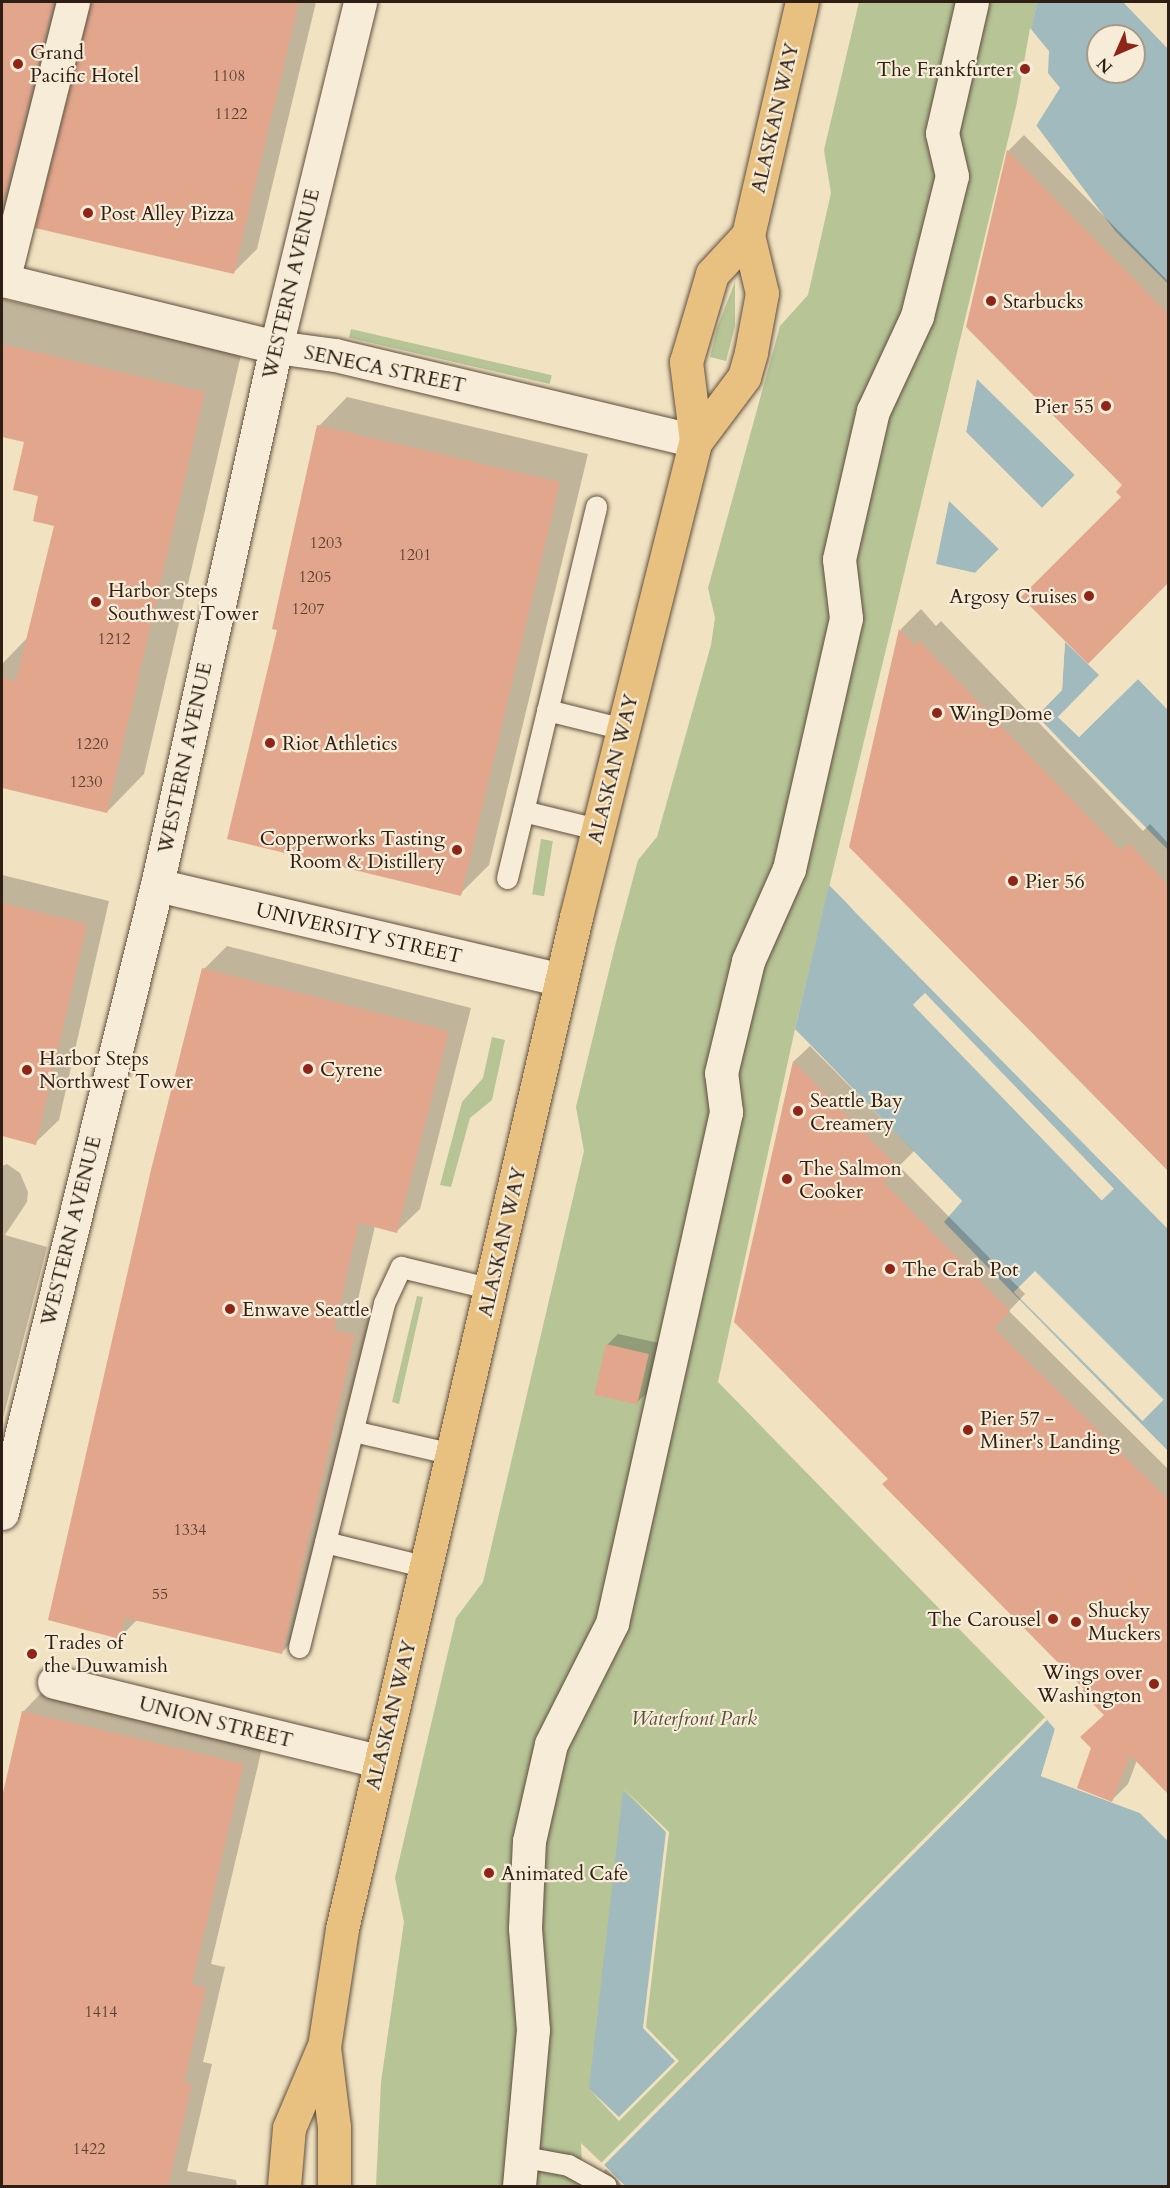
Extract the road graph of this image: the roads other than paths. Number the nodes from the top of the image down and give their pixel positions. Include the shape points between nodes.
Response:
1 (73, 2) edge
2 (360, 2) edge
3 (802, 2) edge
4 (972, 2) edge
5 (748, 235) junction
6 (2, 282) edge
7 (276, 347) junction
8 (696, 441) junction
9 (596, 506) dead end
10 (547, 710) junction
11 (624, 729) junction
12 (523, 811) junction
13 (597, 829) junction
14 (507, 878) dead end
15 (157, 885) junction
16 (561, 980) junction
17 (492, 1289) junction
18 (352, 1431) junction
19 (453, 1454) junction
20 (2, 1513) edge
21 (325, 1542) junction
22 (427, 1567) junction
23 (299, 1647) dead end
24 (54, 1682) dead end
25 (378, 1761) junction
26 (324, 2047) junction
27 (519, 2171) edge
28 (284, 2187) edge
29 (334, 2187) edge
30 (606, 2187) edge

1 - 6 street
2 - 7 street, WESTERN AVENUE
3 - 5 main road, ALASKAN WAY
4 - 27 street via 942,133 952,177 918,316 870,422 839,559 846,618 789,869 747,961 721,1073 726,1112 612,1623 551,1744 529,1841 525,1928 533,2030
5 - 8 main road, ALASKAN WAY via 712,274 693,334 686,362
5 - 8 main road, ALASKAN WAY via 762,293 751,352 744,377
6 - 7 street, SENECA STREET
7 - 8 street, SENECA STREET via 335,355
7 - 15 street, WESTERN AVENUE
8 - 11 main road, ALASKAN WAY
9 - 10 lane
10 - 11 lane
10 - 12 lane
11 - 13 main road, ALASKAN WAY
12 - 13 lane
12 - 14 lane
13 - 16 main road, ALASKAN WAY
15 - 16 street, UNIVERSITY STREET
15 - 20 street, WESTERN AVENUE
16 - 17 main road, ALASKAN WAY
17 - 18 lane via 401,1267 384,1303
17 - 19 main road, ALASKAN WAY
18 - 19 lane
18 - 21 lane
19 - 22 main road, ALASKAN WAY
21 - 22 lane
21 - 23 lane
22 - 25 main road, ALASKAN WAY
24 - 25 street, UNION STREET
25 - 26 main road, ALASKAN WAY via 342,1929
26 - 28 main road, ALASKAN WAY via 289,2128
26 - 29 main road, ALASKAN WAY via 334,2127
27 - 30 lane via 568,2165

